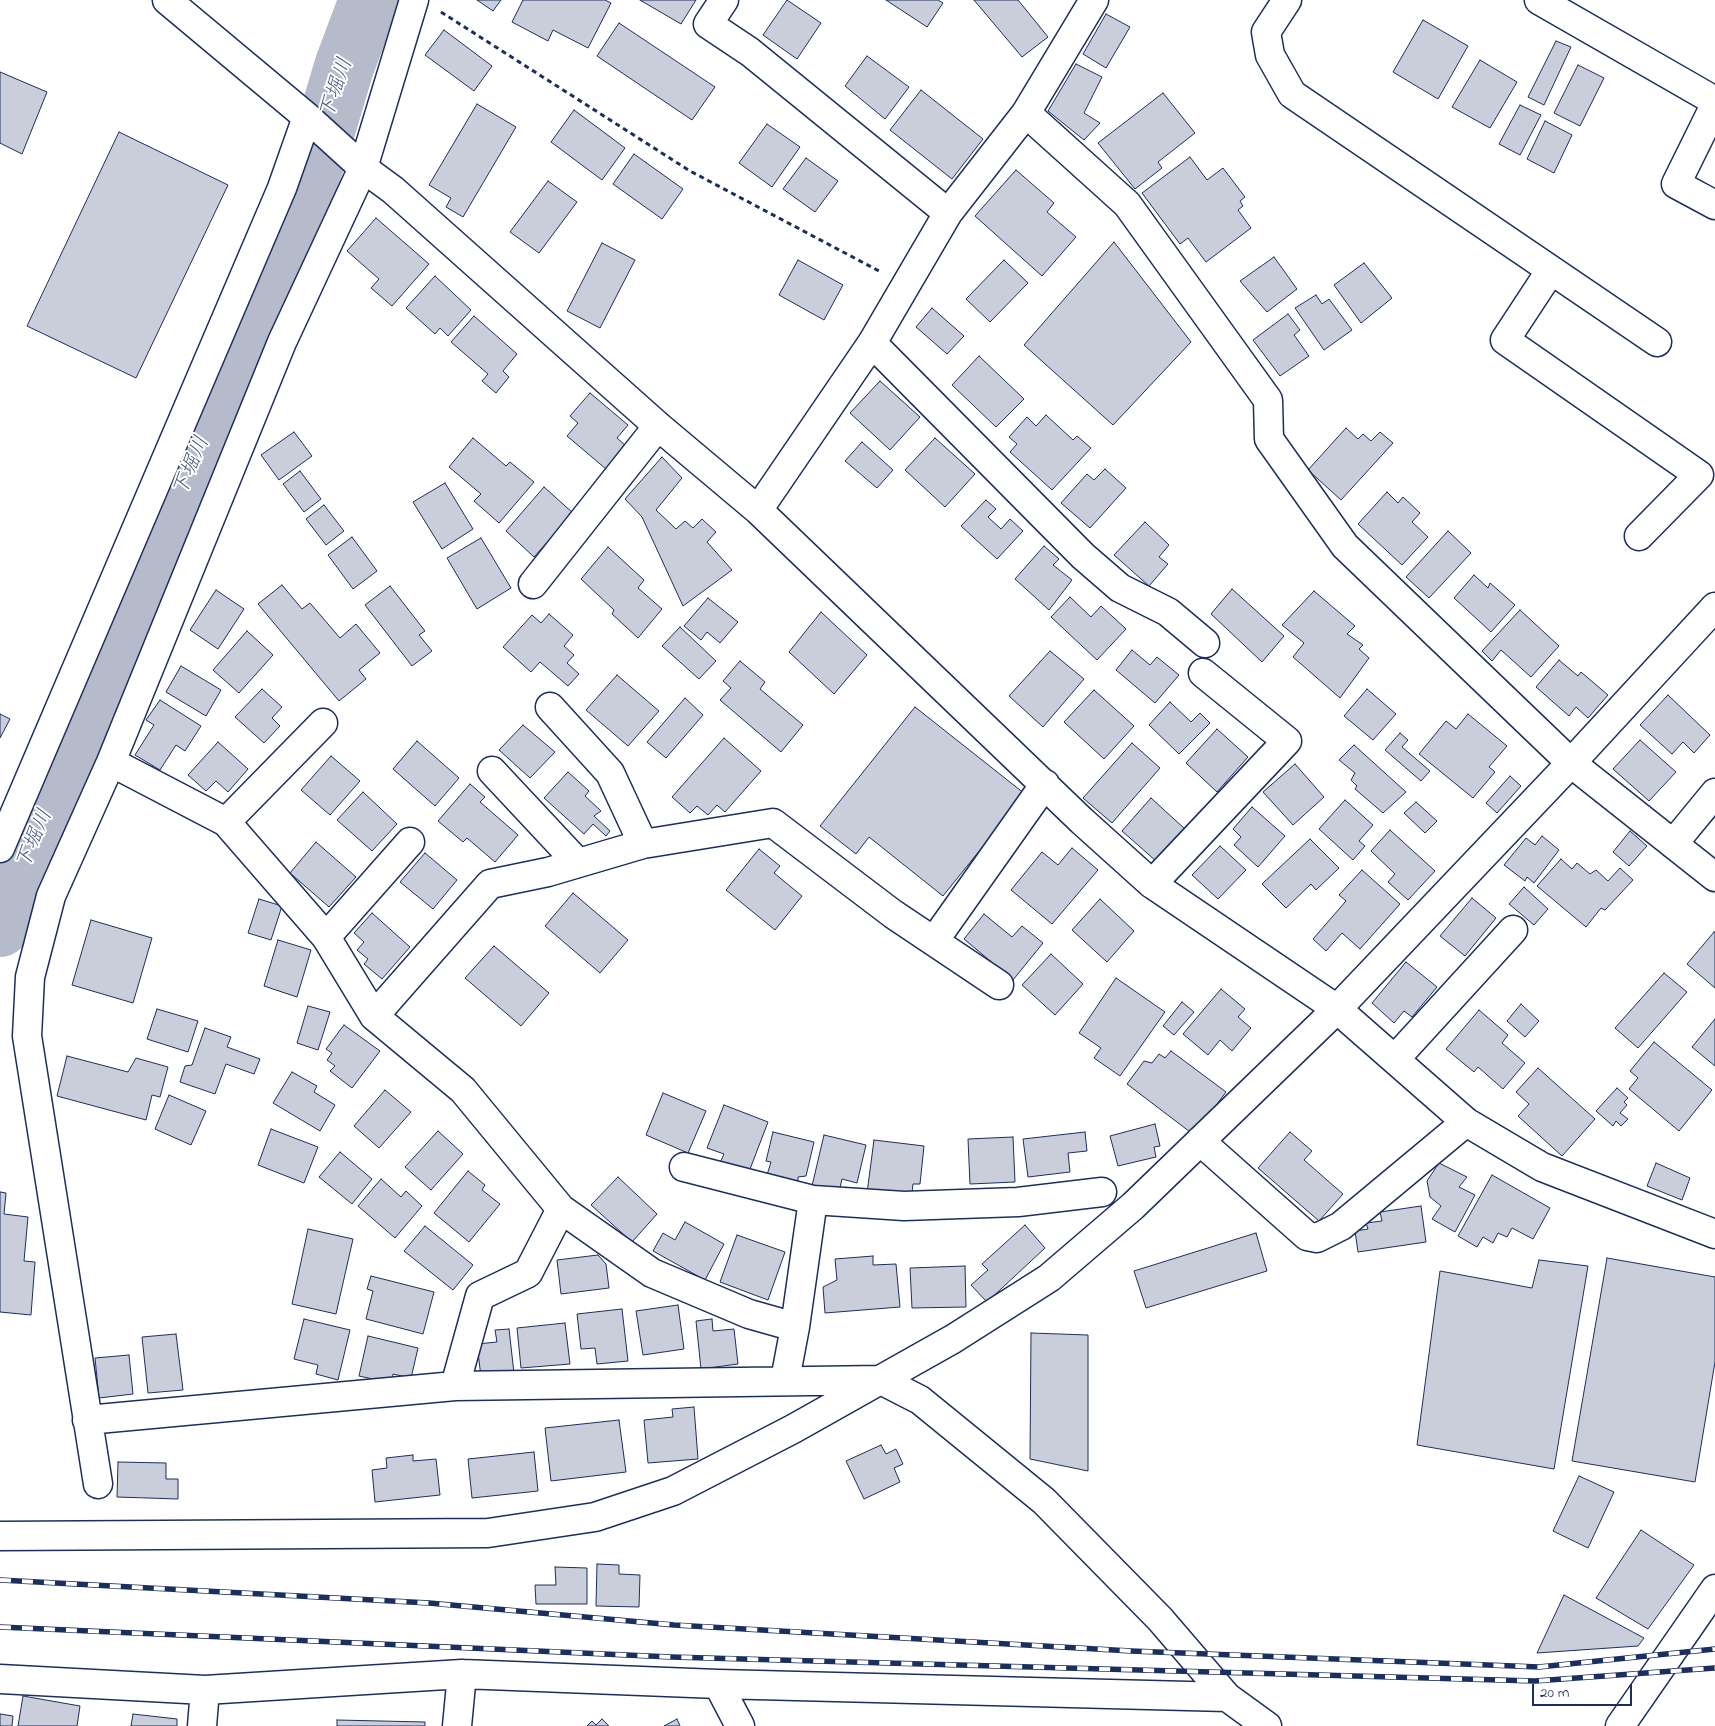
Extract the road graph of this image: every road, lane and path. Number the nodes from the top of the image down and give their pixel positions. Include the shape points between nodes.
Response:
1 (167, 0) edge
2 (414, 0) edge
3 (724, 0) edge
4 (1094, 0) edge
5 (1287, 0) edge
6 (1540, 0) edge
7 (439, 11) dead end
8 (1715, 101) edge
9 (1715, 105) edge
10 (1026, 113) junction
11 (307, 117) junction
12 (358, 162) junction
13 (1715, 205) edge
14 (948, 213) junction
15 (1550, 270) junction
16 (906, 285) junction
17 (1657, 342) dead end
18 (872, 343) junction
19 (658, 426) junction
20 (758, 510) junction
21 (1639, 536) dead end
22 (533, 584) dead end
23 (1715, 607) edge
24 (1205, 643) dead end
25 (1203, 672) dead end
26 (550, 706) dead end
27 (323, 723) dead end
28 (111, 762) junction
29 (1571, 763) junction
30 (492, 771) dead end
31 (1045, 784) junction
32 (1715, 793) edge
33 (226, 822) junction
34 (410, 842) dead end
35 (643, 844) junction
36 (1673, 844) junction
37 (0, 848) edge
38 (578, 863) junction
39 (1715, 877) edge
40 (1152, 884) junction
41 (1513, 930) dead end
42 (326, 937) junction
43 (934, 941) junction
44 (999, 985) dead end
45 (1337, 1009) junction
46 (374, 1016) junction
47 (1395, 1060) junction
48 (1466, 1122) junction
49 (1200, 1141) junction
50 (684, 1167) dead end
51 (1102, 1192) dead end
52 (813, 1200) junction
53 (561, 1209) junction
54 (1715, 1234) edge
55 (795, 1327) junction
56 (785, 1380) junction
57 (881, 1380) junction
58 (455, 1386) junction
59 (87, 1420) junction
60 (98, 1484) dead end
61 (0, 1536) edge
62 (1715, 1589) edge
63 (462, 1674) junction
64 (0, 1679) edge
65 (718, 1684) junction
66 (205, 1690) junction
67 (1227, 1697) junction
68 (202, 1726) edge
69 (457, 1726) edge
70 (740, 1726) edge
71 (1267, 1726) edge
72 (1620, 1726) edge

1 - 11 street
2 - 12 street
3 - 14 street via 708,24 750,52
4 - 10 street
5 - 15 street via 1266,32 1270,55 1292,94
6 - 8 street
7 - 16 path via 690,171
9 - 13 street via 1676,184
10 - 14 street
10 - 29 street via 1127,204 1268,400 1269,439 1346,546
11 - 12 street
11 - 37 street via 282,188
12 - 19 street
12 - 28 street
14 - 16 street
15 - 17 street
15 - 21 street via 1505,340 1699,475
16 - 18 street
18 - 20 street
18 - 24 street via 1083,556 1120,588 1168,612
19 - 20 street
19 - 22 street
20 - 31 street
23 - 29 street
25 - 40 street via 1287,741
26 - 35 street via 610,773
27 - 33 street
28 - 33 street
28 - 59 street via 51,896 30,977 27,1036
29 - 36 street
29 - 45 street
30 - 38 street
31 - 40 street
31 - 43 street
32 - 36 street
33 - 42 street
34 - 42 street
35 - 38 street
35 - 43 street via 773,823
36 - 39 street
38 - 46 street via 490,884
40 - 45 street
41 - 47 street
42 - 46 street
43 - 44 street
45 - 47 street
45 - 49 street
46 - 53 street via 463,1090
47 - 48 street
48 - 49 street via 1341,1226 1318,1238 1307,1236
48 - 54 street via 1542,1167
49 - 57 street via 1133,1206 1049,1278
50 - 52 street
51 - 52 street via 1018,1202 904,1206
52 - 55 street
53 - 55 street via 652,1273 748,1314
53 - 58 street via 528,1273 480,1296
55 - 56 street
56 - 57 street
56 - 58 street
57 - 61 street via 673,1491 595,1517 488,1533
57 - 67 street via 920,1400 1044,1502 1160,1619
58 - 59 street
59 - 60 street
62 - 72 street
63 - 65 street
63 - 66 street
63 - 69 street
64 - 66 street
65 - 67 street
65 - 70 street
66 - 68 street
67 - 71 street

